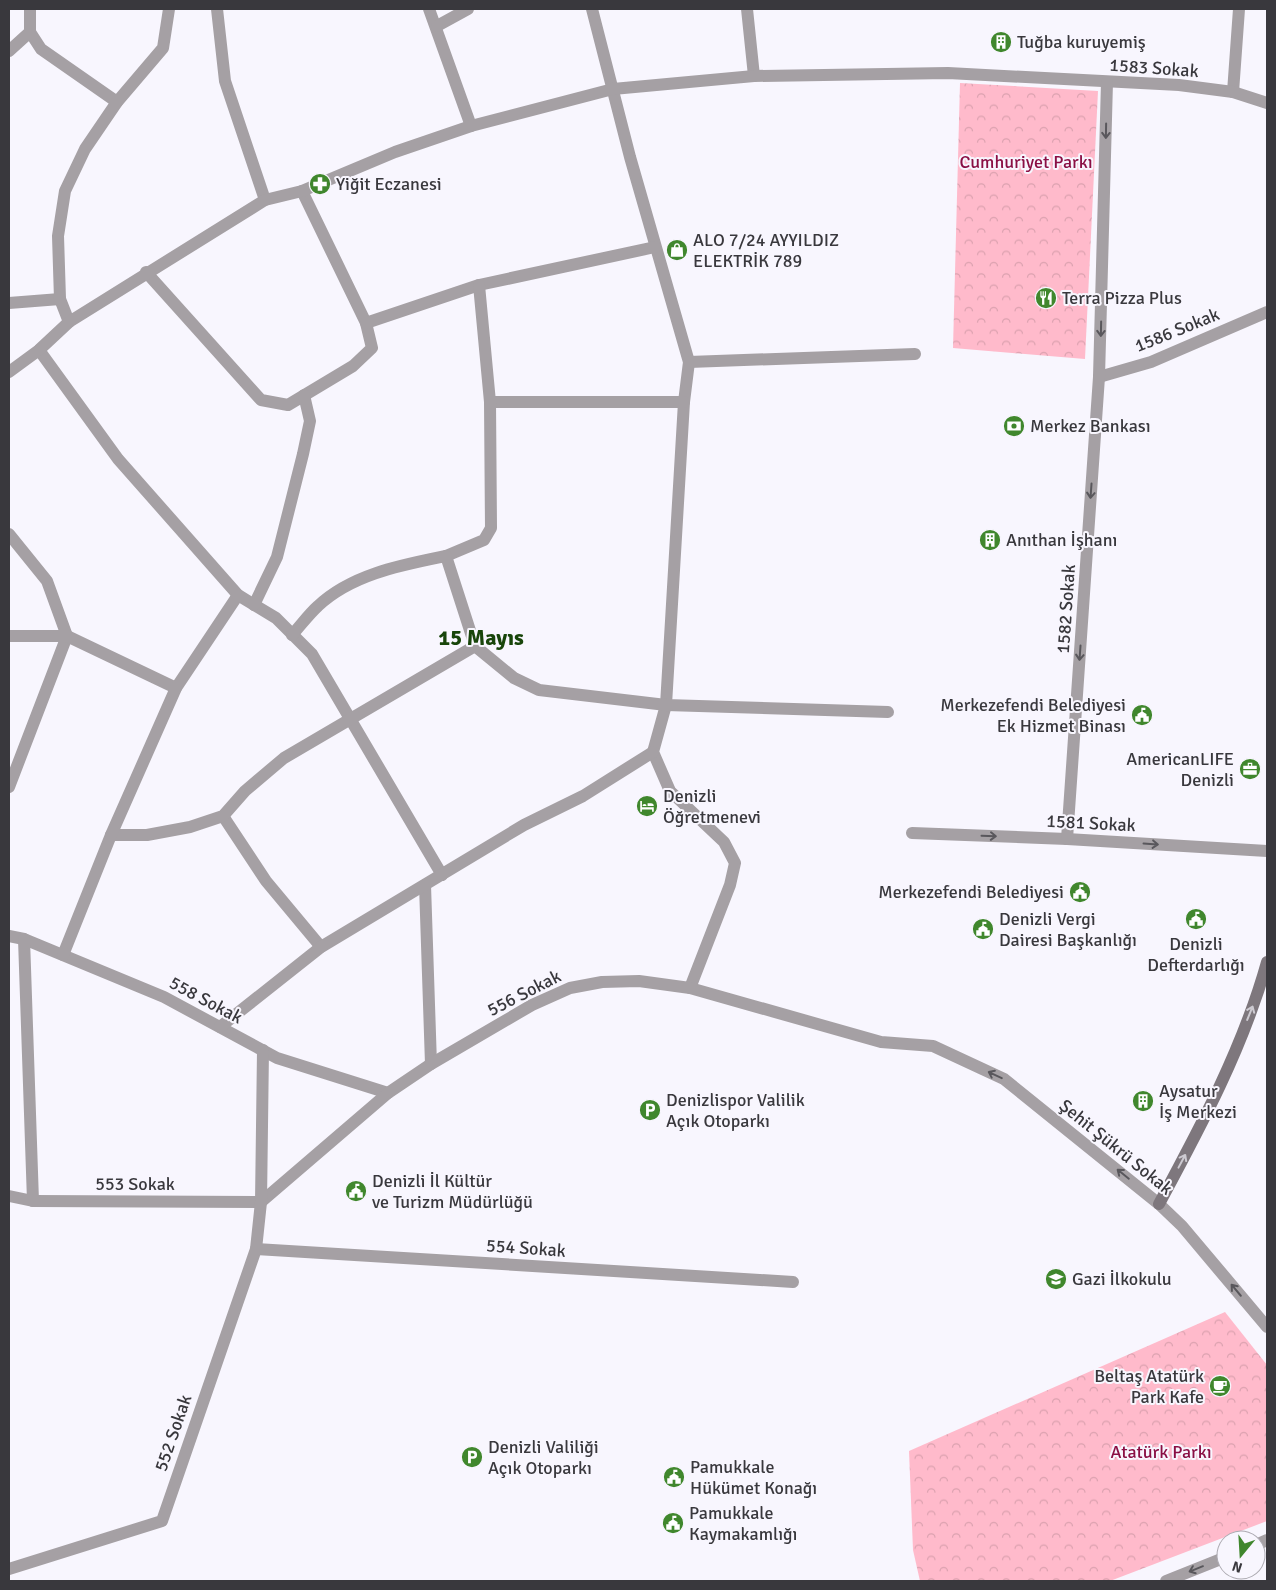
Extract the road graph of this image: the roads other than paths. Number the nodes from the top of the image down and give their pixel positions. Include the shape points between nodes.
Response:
1 (30, 9) edge
2 (169, 9) edge
3 (216, 9) edge
4 (429, 9) edge
5 (468, 9) edge
6 (592, 9) edge
7 (747, 9) edge
8 (1239, 9) edge
9 (436, 26) junction
10 (30, 32) junction
11 (9, 51) edge
12 (754, 76) junction
13 (1107, 82) junction
14 (613, 90) junction
15 (1234, 92) junction
16 (118, 102) junction
17 (1267, 103) edge
18 (471, 126) junction
19 (302, 191) junction
20 (265, 200) junction
21 (655, 246) junction
22 (146, 272) junction
23 (479, 285) junction
24 (60, 299) junction
25 (9, 303) edge
26 (1267, 312) edge
27 (69, 322) junction
28 (366, 323) junction
29 (39, 350) junction
30 (915, 354) dead end
31 (689, 362) junction
32 (9, 372) edge
33 (1100, 377) junction
34 (304, 395) junction
35 (490, 402) junction
36 (684, 402) junction
37 (9, 534) edge
38 (446, 556) junction
39 (238, 595) junction
40 (254, 605) junction
41 (292, 635) junction
42 (9, 636) edge
43 (67, 636) junction
44 (475, 646) junction
45 (176, 688) junction
46 (666, 705) junction
47 (888, 712) dead end
48 (351, 718) junction
49 (653, 752) junction
50 (9, 787) edge
51 (223, 816) junction
52 (912, 833) dead end
53 (111, 835) junction
54 (1067, 839) junction
55 (1267, 851) edge
56 (442, 875) junction
57 (425, 885) junction
58 (9, 936) edge
59 (24, 939) junction
60 (321, 946) junction
61 (64, 955) junction
62 (1267, 962) edge
63 (690, 988) junction
64 (220, 1027) junction
65 (881, 1042) joint
66 (262, 1050) junction
67 (431, 1064) junction
68 (388, 1093) junction
69 (9, 1196) edge
70 (33, 1201) junction
71 (261, 1202) junction
72 (1159, 1204) junction
73 (256, 1248) junction
74 (793, 1282) dead end
75 (1267, 1327) edge
76 (1216, 1561) edge
77 (9, 1569) edge
78 (1166, 1581) edge

1 - 10 street
2 - 16 street via 163,48
3 - 20 street via 225,81
4 - 9 street
5 - 9 street
6 - 14 street
7 - 12 street
8 - 15 street
9 - 18 street
10 - 11 street
10 - 16 street via 41,49
12 - 13 street, 1583 Sokak via 948,73
12 - 14 street, 1583 Sokak
13 - 15 street, 1583 Sokak
13 -> 33 street, 1582 Sokak
14 - 18 street, 1583 Sokak
14 - 21 street
15 - 17 street, 1583 Sokak
16 - 24 street via 85,149 65,190 58,236
18 - 19 street, 1583 Sokak via 395,152
19 - 20 street, 1583 Sokak
19 - 28 street
20 - 22 street, 1583 Sokak
21 - 23 street
21 - 31 street
22 - 27 street, 1583 Sokak
22 - 34 street via 261,400 288,405
23 - 28 street
23 - 35 street
24 - 25 street
24 - 27 street
26 - 33 street, 1586 Sokak via 1151,362
27 - 29 street, 1583 Sokak
28 - 34 street via 372,348 353,366
29 - 32 street, 1583 Sokak
29 - 39 street via 118,459
30 - 31 street
31 - 36 street
33 -> 54 street, 1582 Sokak
34 - 40 street via 310,421 303,454 277,556
35 - 36 street
35 - 38 street via 491,528 484,540
36 - 46 street
37 - 43 street via 47,581
38 - 41 street via 398,565 346,586 318,605
38 - 44 street
39 - 40 street
39 - 45 street
40 - 41 street via 276,618
41 - 48 street via 312,654
42 - 43 street
43 - 45 street
43 - 50 street
44 - 46 street via 514,678 539,690
44 - 48 street
45 - 53 street
46 - 47 street
46 - 49 street
48 - 51 street via 284,758 245,791
48 - 56 street
49 - 56 street via 583,796 524,825
49 - 63 street via 670,792 724,842 736,863
51 - 53 street via 190,827 147,835
51 - 60 street via 266,881
52 -> 54 street, 1581 Sokak
53 - 61 street
54 -> 55 street, 1581 Sokak
56 - 57 street
57 - 60 street
57 - 67 street
58 - 59 street, 558 Sokak
59 - 61 street, 558 Sokak
59 - 70 street
60 - 64 street
61 - 64 street, 558 Sokak via 164,997
72 -> 62 street via 1214,1102 1259,992
63 - 65 street, 556 Sokak
63 - 67 street, 556 Sokak via 638,981 602,982 570,988 532,1004
64 - 66 street, 558 Sokak
72 -> 65 street, Şehit Şükrü Sokak via 1004,1079 933,1046
66 - 68 street, 558 Sokak via 277,1058
66 - 71 street, 552 Sokak
67 - 68 street, 556 Sokak
68 - 71 street, 556 Sokak
69 - 70 street, 553 Sokak
70 - 71 street, 553 Sokak
71 - 73 street, 552 Sokak
75 -> 72 street, Şehit Şükrü Sokak via 1182,1226
73 - 74 street, 554 Sokak
73 - 77 street, 552 Sokak via 162,1521
76 -> 78 street

